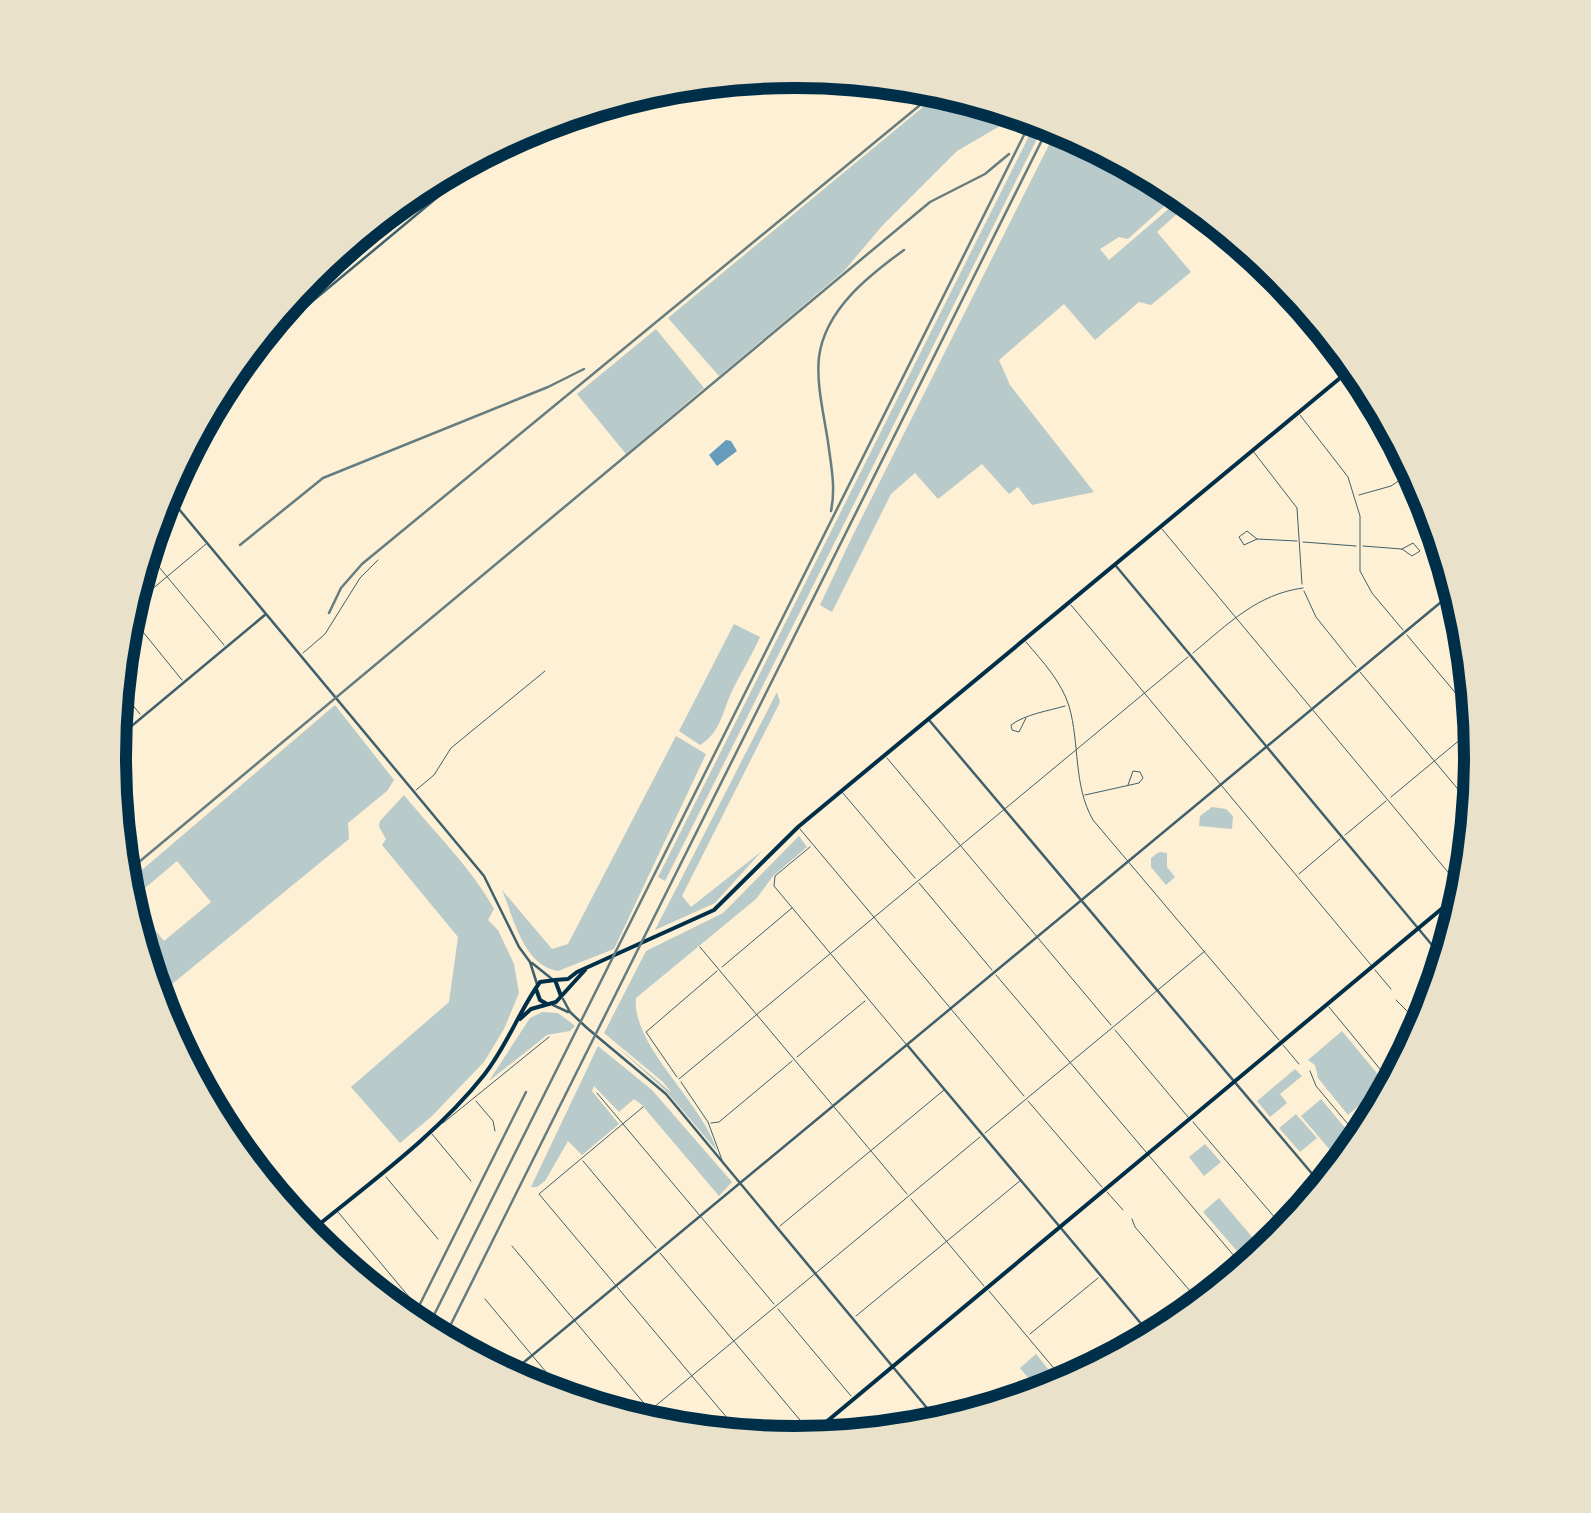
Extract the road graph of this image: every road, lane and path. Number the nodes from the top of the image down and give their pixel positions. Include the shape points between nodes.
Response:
1 (466, 174) edge
2 (1265, 279) edge
3 (285, 324) edge
4 (1344, 374) joint
5 (1298, 412) junction
6 (1252, 450) junction
7 (1403, 477) edge
8 (1356, 496) junction
9 (176, 504) edge
10 (1160, 526) junction
11 (1256, 539) dead end
12 (1299, 542) junction
13 (208, 543) junction
14 (1359, 546) junction
15 (1402, 549) dead end
16 (378, 560) dead end
17 (155, 562) edge
18 (1114, 564) junction
19 (167, 576) junction
20 (1303, 588) junction
21 (146, 594) edge
22 (1445, 598) edge
23 (1069, 602) junction
24 (266, 614) junction
25 (1236, 618) junction
26 (139, 627) edge
27 (1405, 632) junction
28 (1024, 639) junction
29 (226, 648) junction
30 (300, 655) junction
31 (1190, 655) junction
32 (1358, 670) junction
33 (545, 671) dead end
34 (184, 682) junction
35 (1145, 694) junction
36 (129, 701) edge
37 (1462, 702) edge
38 (1068, 706) junction
39 (1312, 708) junction
40 (142, 717) junction
41 (1026, 718) dead end
42 (928, 719) junction
43 (127, 729) edge
44 (1464, 736) edge
45 (1266, 746) junction
46 (1075, 751) junction
47 (884, 755) junction
48 (1434, 761) junction
49 (1221, 784) junction
50 (1128, 785) dead end
51 (841, 790) junction
52 (414, 792) junction
53 (1083, 796) junction
54 (1463, 796) edge
55 (1388, 799) junction
56 (1004, 810) junction
57 (798, 827) junction
58 (1342, 837) junction
59 (813, 845) junction
60 (960, 846) junction
61 (1128, 861) junction
62 (1296, 876) junction
63 (1454, 876) edge
64 (918, 882) junction
65 (1080, 900) junction
66 (1448, 906) edge
67 (792, 908) junction
68 (874, 918) junction
69 (1418, 928) junction
70 (1037, 936) junction
71 (700, 947) dead end
72 (1436, 950) edge
73 (1205, 951) junction
74 (830, 953) junction
75 (530, 962) junction
76 (1372, 966) junction
77 (718, 969) junction
78 (585, 970) junction
79 (994, 972) junction
80 (554, 979) junction
81 (537, 987) junction
82 (1391, 988) dead end
83 (1156, 991) junction
84 (561, 996) junction
85 (868, 998) junction
86 (1396, 1000) dead end
87 (549, 1004) junction
88 (1326, 1004) junction
89 (950, 1008) junction
90 (570, 1012) junction
91 (756, 1014) junction
92 (1413, 1015) edge
93 (520, 1019) junction
94 (1113, 1027) junction
95 (549, 1037) dead end
96 (1281, 1043) junction
97 (906, 1044) junction
98 (794, 1060) junction
99 (1070, 1063) junction
100 (1299, 1064) dead end
101 (1310, 1072) dead end
102 (1384, 1074) edge
103 (679, 1079) junction
104 (1233, 1082) junction
105 (945, 1089) junction
106 (597, 1093) dead end
107 (474, 1099) junction
108 (1026, 1099) junction
109 (832, 1105) junction
110 (642, 1108) dead end
111 (1190, 1118) junction
112 (708, 1122) junction
113 (719, 1122) junction
114 (623, 1124) junction
115 (1352, 1128) edge
116 (428, 1131) junction
117 (495, 1131) dead end
118 (714, 1134) junction
119 (983, 1135) junction
120 (871, 1150) junction
121 (1147, 1154) junction
122 (580, 1158) junction
123 (723, 1162) junction
124 (382, 1172) junction
125 (1315, 1177) edge
126 (1021, 1180) junction
127 (471, 1181) dead end
128 (739, 1182) junction
129 (1104, 1189) junction
130 (909, 1196) junction
131 (336, 1210) junction
132 (1123, 1210) dead end
133 (700, 1216) junction
134 (1132, 1219) dead end
135 (1278, 1220) edge
136 (318, 1225) edge
137 (1060, 1226) junction
138 (778, 1228) junction
139 (438, 1240) dead end
140 (947, 1241) junction
141 (512, 1246) dead end
142 (1250, 1247) edge
143 (658, 1250) junction
144 (1236, 1259) joint
145 (816, 1273) junction
146 (1101, 1275) junction
147 (616, 1285) junction
148 (986, 1287) junction
149 (1193, 1294) edge
150 (485, 1299) dead end
151 (407, 1301) edge
152 (776, 1306) junction
153 (854, 1318) junction
154 (574, 1320) junction
155 (1144, 1327) edge
156 (1027, 1336) junction
157 (734, 1341) junction
158 (532, 1355) junction
159 (892, 1365) junction
160 (519, 1366) edge
161 (1058, 1372) edge
162 (692, 1376) junction
163 (554, 1380) edge
164 (853, 1398) junction
165 (650, 1410) joint
166 (930, 1412) edge
167 (731, 1422) edge
168 (823, 1425) edge
169 (805, 1426) edge

1 - 3 street
2 - 4 street
4 - 5 main road
5 - 6 main road
5 - 8 street via 1340,463
6 - 10 main road
6 - 12 street via 1294,501
7 - 8 street
8 - 14 street
9 - 13 street
10 - 18 main road
10 - 25 street
11 - 12 street
12 - 14 street
12 - 20 street
13 - 19 street
13 - 24 street
14 - 15 street
14 - 27 street via 1364,581
16 - 30 street via 325,634
17 - 19 street
18 - 23 main road
18 - 31 street
19 - 21 street
19 - 29 street
20 - 25 street via 1268,596
20 - 32 street
22 - 27 street
23 - 28 main road
23 - 35 street
24 - 29 street
24 - 30 street
25 - 31 street
25 - 39 street
26 - 34 street
27 - 32 street
27 - 37 street
28 - 38 street via 1055,676
28 - 42 main road
29 - 34 street
30 - 52 street
31 - 35 street
31 - 45 street
32 - 39 street
32 - 48 street
33 - 52 street via 452,748
34 - 40 street
35 - 46 street
35 - 49 street
36 - 40 street
38 - 41 street
38 - 46 street
39 - 45 street
39 - 55 street
40 - 43 street
42 - 47 main road
42 - 56 street
44 - 48 street
45 - 49 street
45 - 58 street
46 - 53 street
46 - 56 street
47 - 51 main road
47 - 60 street
48 - 54 street
48 - 55 street
49 - 61 street
49 - 62 street
50 - 53 street
51 - 57 main road
51 - 64 street
52 - 75 street via 490,885
53 - 61 street via 1099,829
55 - 58 street
55 - 63 street
56 - 60 street
56 - 65 street
57 - 59 street
57 - 78 main road via 724,903
58 - 62 street
58 - 69 street
59 - 67 street via 773,881
59 - 68 street
60 - 64 street
60 - 70 street
61 - 65 street
61 - 73 street
62 - 76 street
64 - 68 street
64 - 79 street
65 - 70 street
65 - 83 street
66 - 69 main road
67 - 74 street
67 - 77 street
68 - 74 street
68 - 89 street
69 - 72 street
69 - 76 main road
70 - 79 street
70 - 94 street
71 - 77 street
73 - 83 street
73 - 96 street
74 - 85 street
74 - 91 street
75 - 80 street
75 - 81 street
76 - 82 street
76 - 88 main road
77 - 91 street
77 - 103 street via 646,1032
78 - 80 main road
78 - 84 main road
79 - 89 street
79 - 99 street
80 - 81 main road
80 - 84 main road
81 - 87 main road via 540,1000
81 - 93 main road
83 - 94 street
83 - 104 street
84 - 87 main road
84 - 90 street
85 - 97 street
85 - 98 street
86 - 92 street
87 - 90 street
87 - 93 main road
88 - 96 main road
88 - 102 street
89 - 97 street
89 - 108 street
90 - 123 street via 666,1094
91 - 98 street
91 - 103 street
93 - 116 main road via 482,1078
94 - 99 street
94 - 111 street
95 - 107 street
96 - 100 street
96 - 104 main road
97 - 105 street
97 - 109 street
98 - 109 street
98 - 113 street
99 - 108 street
99 - 121 street
101 - 115 street
103 - 112 street
104 - 111 main road
104 - 125 street
105 - 119 street
105 - 120 street
106 - 114 street
107 - 116 street
107 - 117 street
108 - 119 street
108 - 129 street
109 - 120 street
109 - 128 street
110 - 114 street
111 - 121 main road
111 - 135 street
112 - 113 street
112 - 118 street
113 - 118 street
114 - 122 street
114 - 133 street
116 - 124 main road
116 - 127 street
118 - 123 street
119 - 126 street
119 - 130 street
120 - 130 street
120 - 138 street
121 - 129 main road
121 - 144 street
122 - 143 street
122 - 147 street via 539,1194
123 - 128 street
124 - 131 main road
124 - 139 street
126 - 137 street
126 - 140 street
128 - 133 street
128 - 138 street
129 - 132 street
129 - 137 main road
130 - 140 street
130 - 145 street
131 - 136 main road
131 - 151 street
133 - 143 street
133 - 152 street
134 - 149 street
137 - 146 street
137 - 148 main road
138 - 145 street
140 - 148 street
140 - 153 street
141 - 154 street
142 - 144 street
143 - 147 street
143 - 157 street
145 - 152 street
145 - 153 street
146 - 155 street
146 - 156 street
147 - 154 street
147 - 162 street
148 - 156 street
148 - 159 main road
150 - 158 street
152 - 157 street
152 - 164 street
153 - 159 street
154 - 158 street
154 - 165 street
156 - 161 street
157 - 162 street
157 - 169 street
158 - 160 street
158 - 163 street
159 - 164 main road
159 - 166 street
162 - 165 street
162 - 167 street
164 - 168 main road

